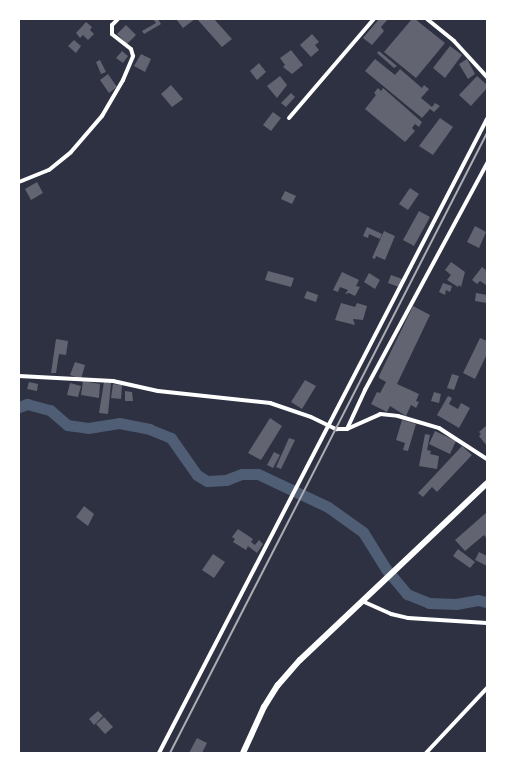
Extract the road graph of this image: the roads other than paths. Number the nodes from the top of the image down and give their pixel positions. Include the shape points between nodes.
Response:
1 (118, 19) edge
2 (374, 19) edge
3 (427, 19) edge
4 (487, 77) edge
5 (289, 118) dead end
6 (487, 119) edge
7 (487, 163) edge
8 (19, 182) edge
9 (19, 376) edge
10 (330, 425) junction
11 (347, 429) junction
12 (487, 459) edge
13 (487, 483) edge
14 (362, 601) junction
15 (487, 623) edge
16 (487, 688) edge
17 (159, 753) edge
18 (243, 753) edge
19 (426, 753) edge

1 - 8 street via 112,25 112,34 131,49 133,56 102,116 71,152 49,170
2 - 5 street
3 - 4 street via 454,40
6 - 10 street
7 - 11 street
9 - 10 street via 113,380 158,391 270,403
10 - 11 street via 336,429
10 - 17 street
11 - 12 street via 380,414 398,416 439,428
13 - 14 main road
14 - 15 street via 408,618
14 - 18 main road via 300,660 278,686 264,707
16 - 19 street

